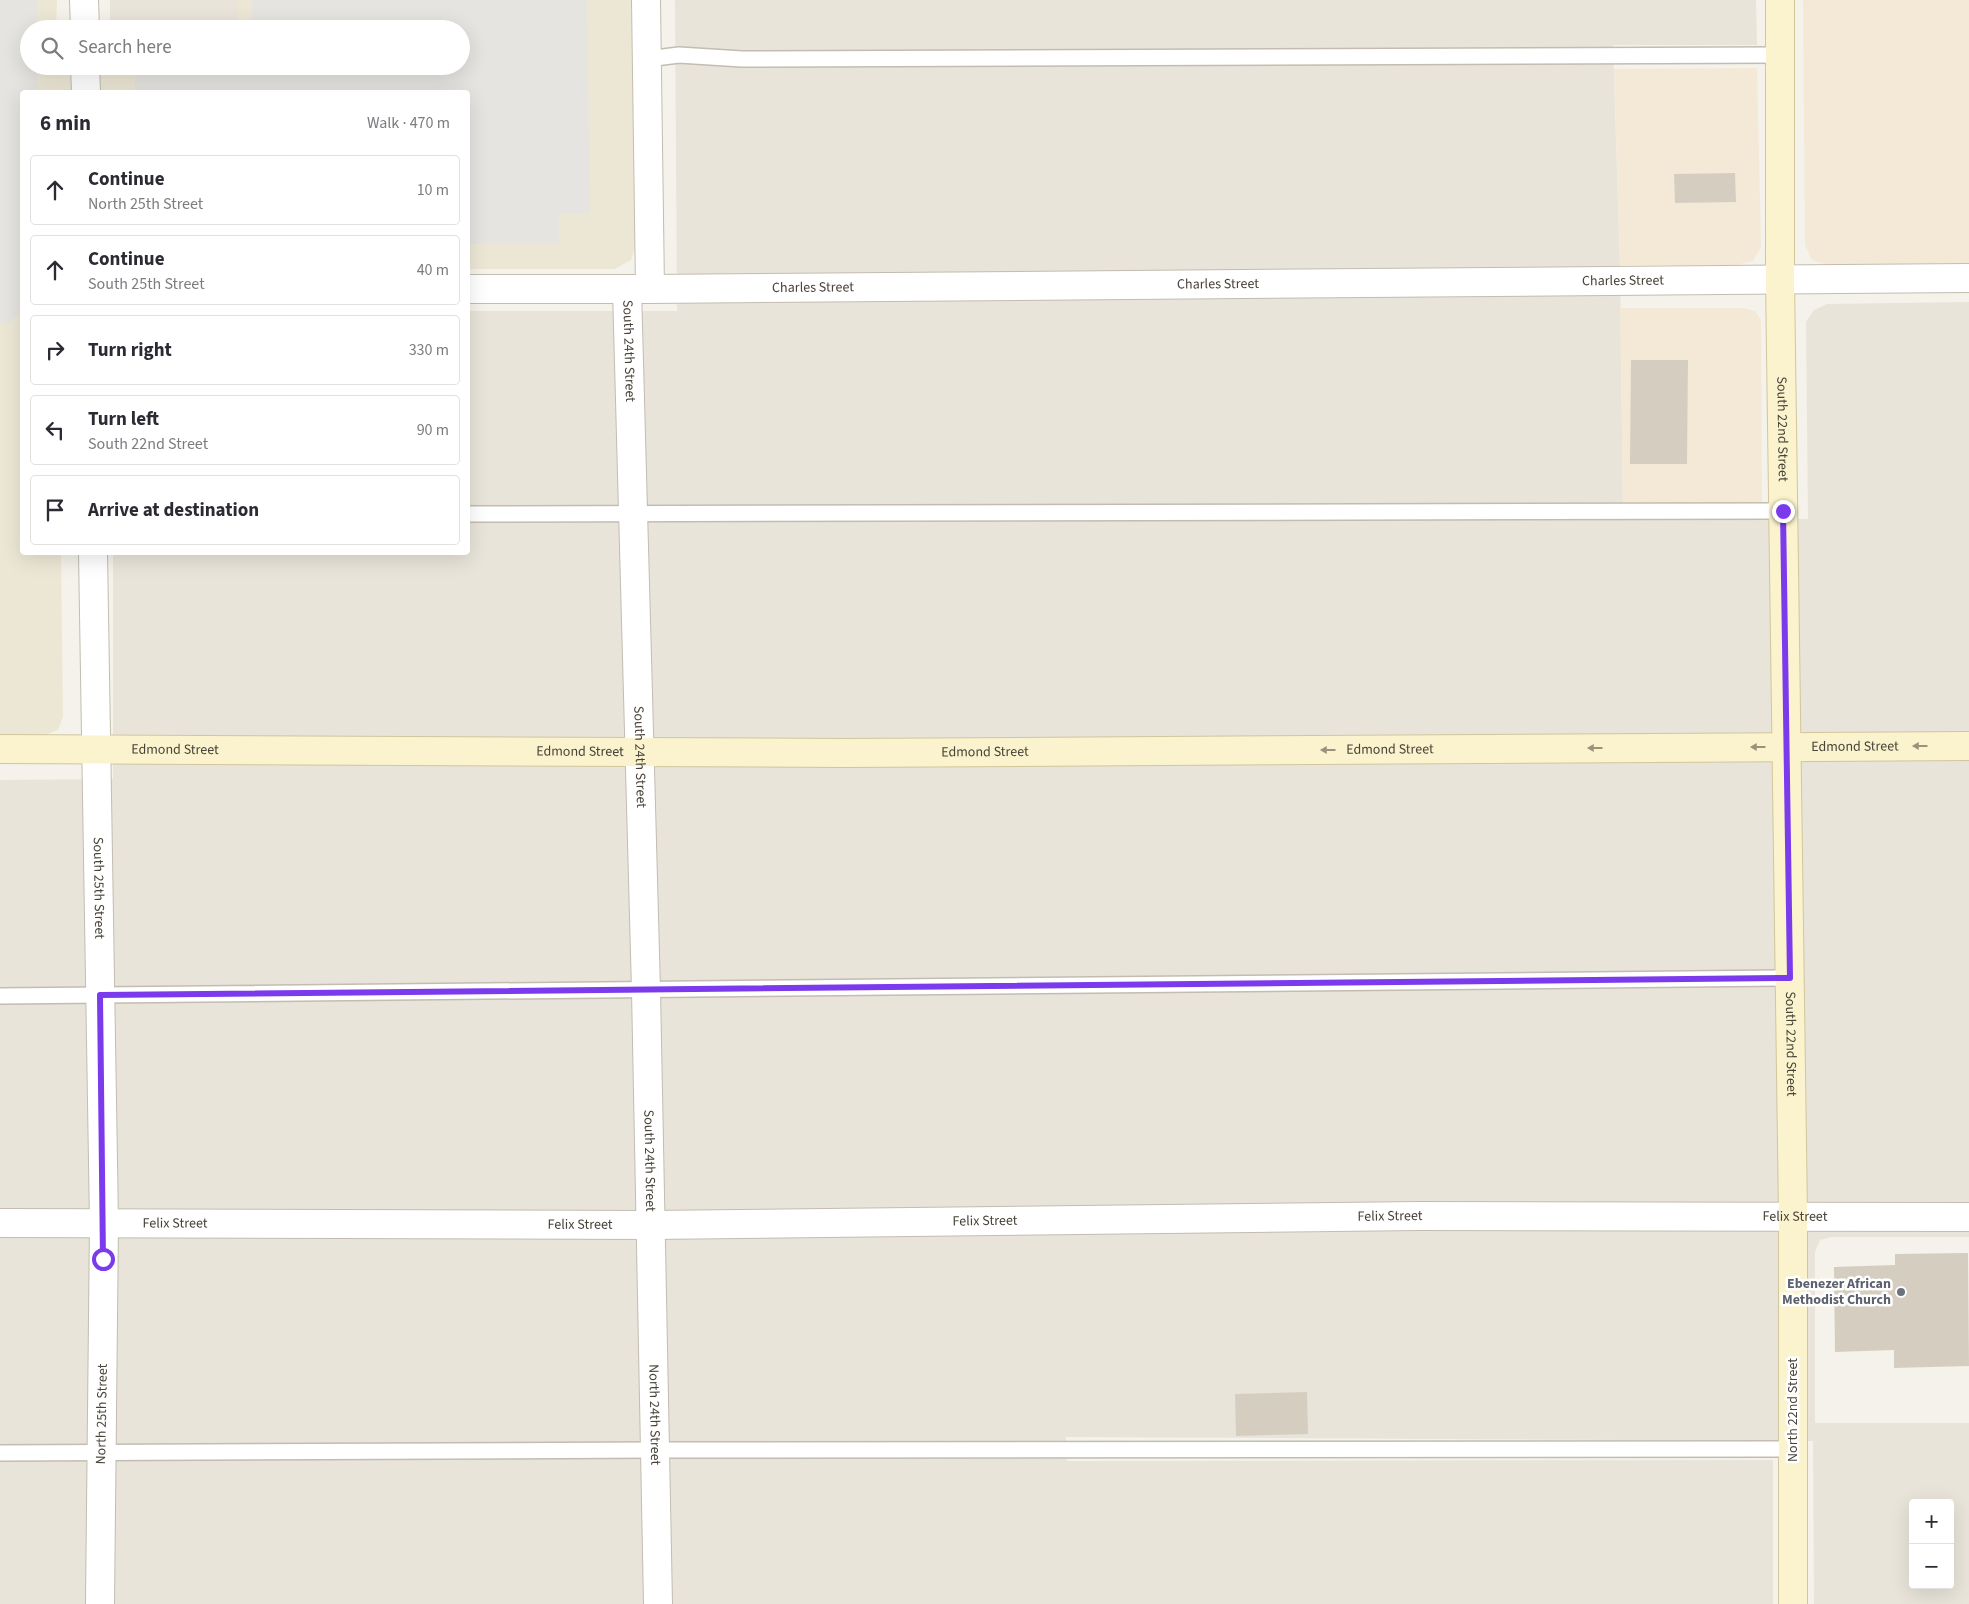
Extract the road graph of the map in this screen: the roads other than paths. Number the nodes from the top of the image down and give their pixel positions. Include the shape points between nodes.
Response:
1 (84, 0) edge
2 (646, 0) edge
3 (1780, 0) edge
4 (85, 20) edge
5 (1780, 54) junction
6 (647, 58) junction
7 (85, 75) edge
8 (86, 90) edge
9 (1969, 278) edge
10 (1780, 280) junction
11 (470, 288) edge
12 (639, 289) junction
13 (1783, 511) junction
14 (633, 513) junction
15 (470, 514) edge
16 (93, 555) edge
17 (1969, 746) edge
18 (1786, 747) junction
19 (0, 749) edge
20 (96, 750) junction
21 (640, 752) junction
22 (1790, 978) junction
23 (646, 990) junction
24 (100, 995) junction
25 (0, 996) edge
26 (1793, 1216) junction
27 (1969, 1217) edge
28 (0, 1223) edge
29 (104, 1223) junction
30 (651, 1225) junction
31 (1794, 1449) junction
32 (655, 1450) junction
33 (101, 1452) junction
34 (0, 1453) edge
35 (100, 1604) edge
36 (658, 1604) edge
37 (1793, 1604) edge

1 - 4 street
2 - 6 street, South 24th Street
3 - 5 street, South 22nd Street
5 - 6 lane via 762,58 679,55
5 - 10 street, South 22nd Street
6 - 12 street, South 24th Street
7 - 8 street
9 - 10 street, Charles Street
10 - 12 street, Charles Street
10 - 13 street, South 22nd Street
11 - 12 street, Charles Street
12 - 14 street, South 24th Street
13 - 14 lane
13 - 18 street, South 22nd Street
14 - 15 lane
14 - 21 street, South 24th Street
16 - 20 street, South 25th Street
17 -> 18 street, Edmond Street
18 -> 21 street, Edmond Street
18 - 22 street, South 22nd Street
19 - 20 street, Edmond Street
20 - 21 street, Edmond Street
20 - 24 street, South 25th Street
21 - 23 street, South 24th Street
22 - 23 lane
22 - 26 street, South 22nd Street
23 - 24 lane
23 - 30 street, South 24th Street
24 - 25 lane
24 - 29 street, South 25th Street
26 - 27 street, Felix Street
26 - 30 street, Felix Street via 1420,1216
26 - 31 street, North 22nd Street
28 - 29 street, Felix Street
29 - 30 street, Felix Street
29 - 33 street, North 25th Street
30 - 32 street, North 24th Street
31 - 32 lane
31 - 37 street, North 22nd Street
32 - 33 lane
32 - 36 street, North 24th Street
33 - 34 lane
33 - 35 street, North 25th Street

